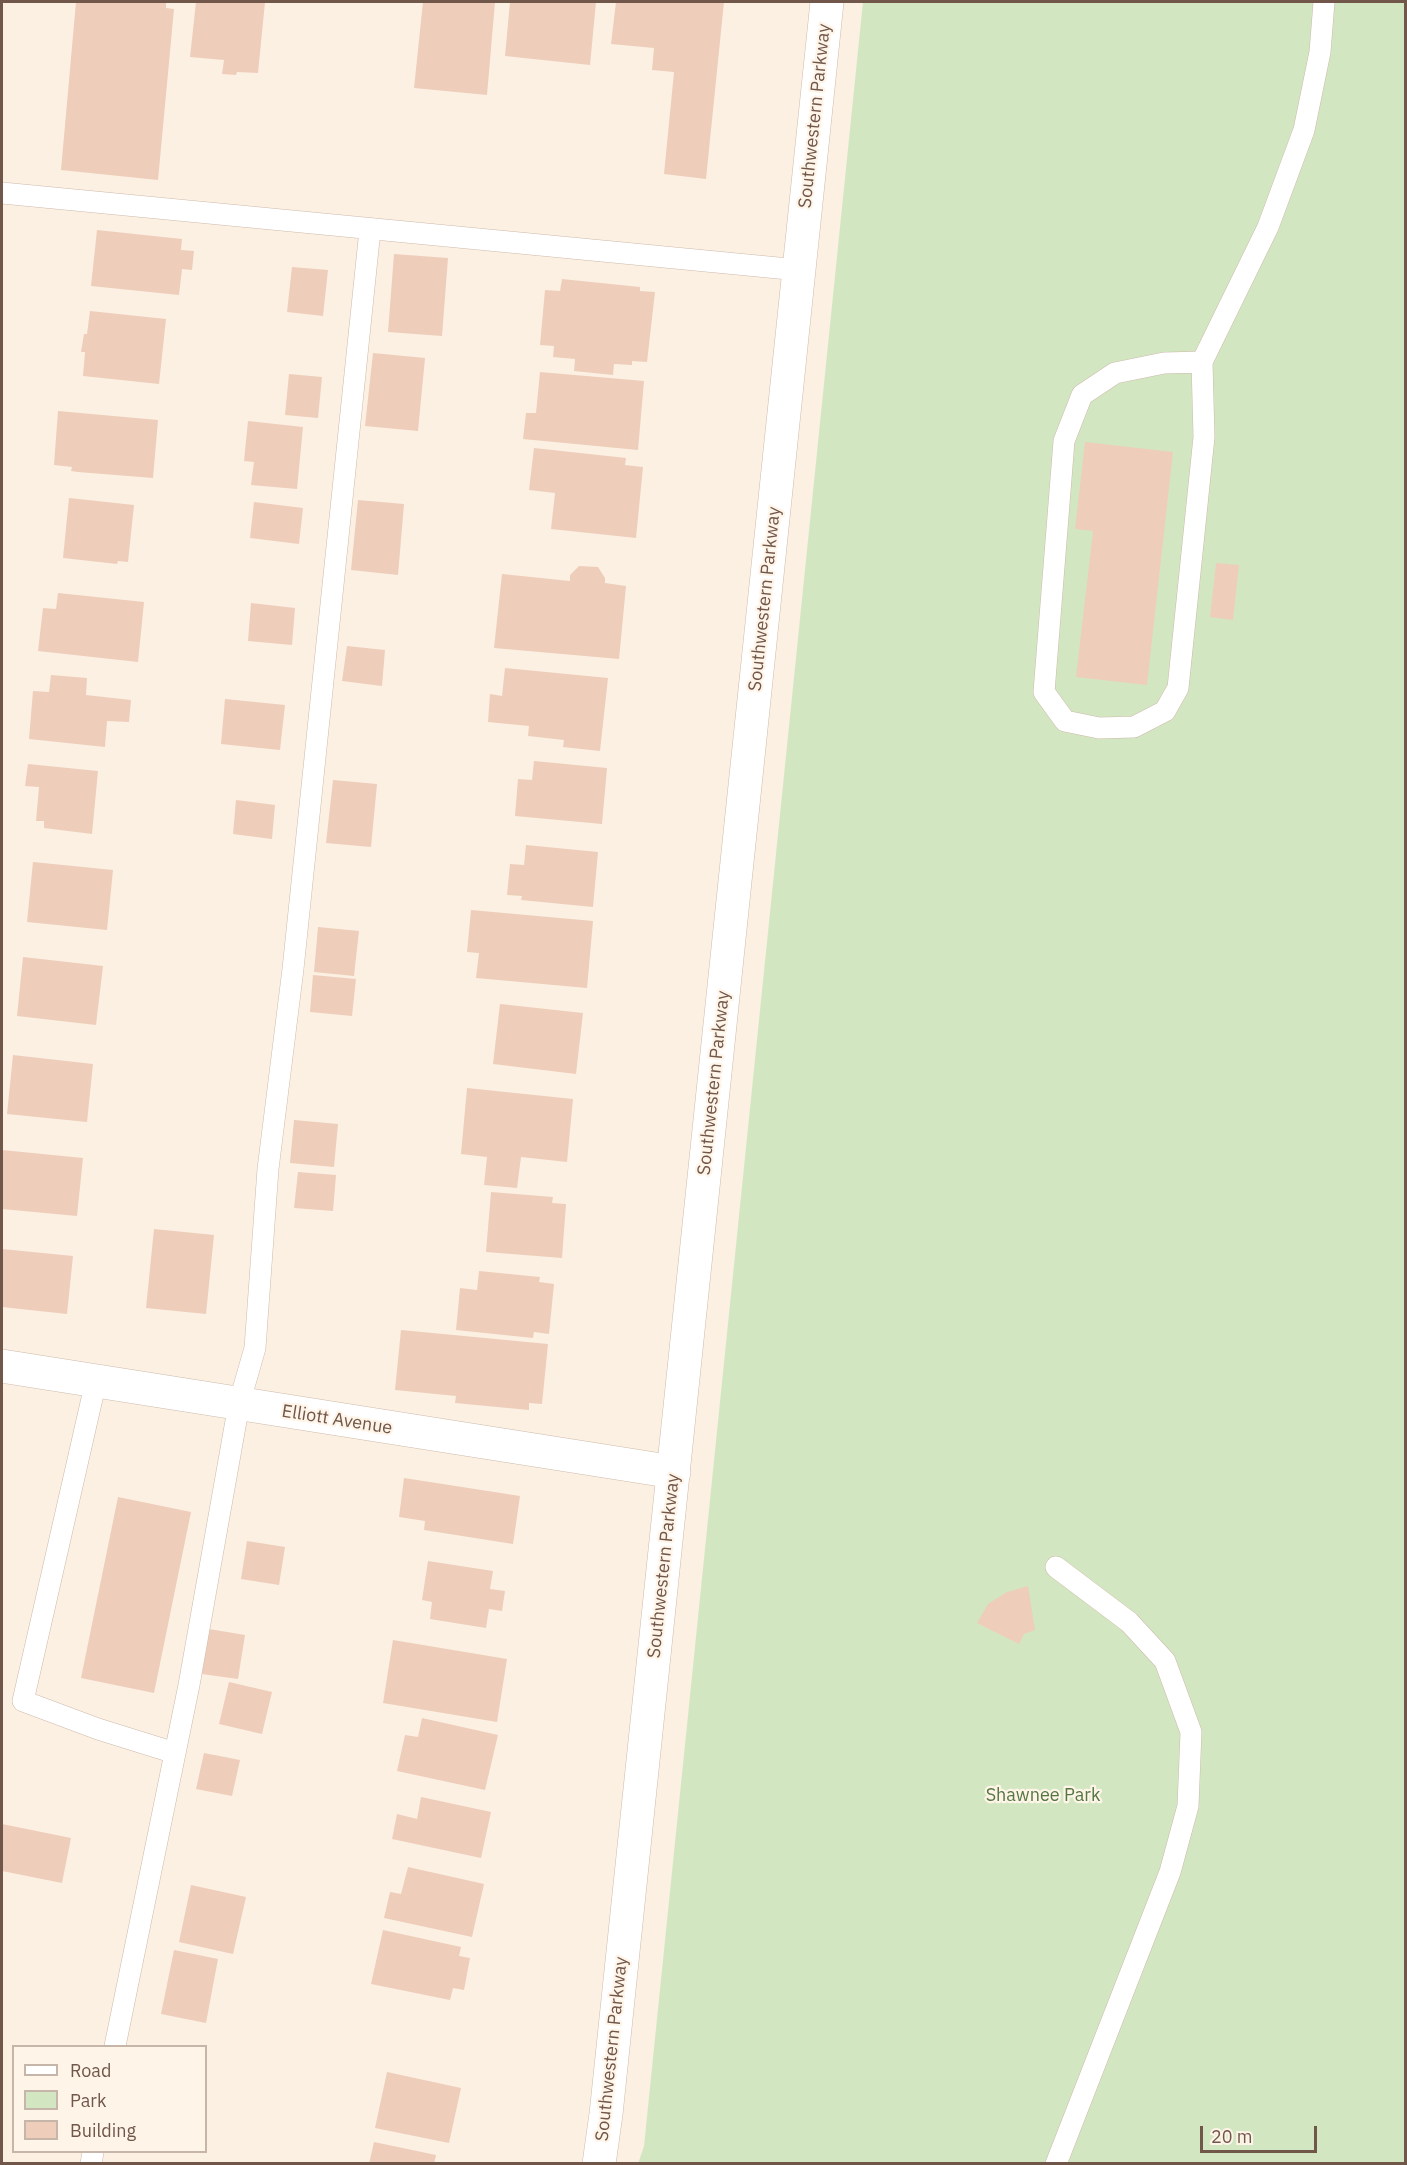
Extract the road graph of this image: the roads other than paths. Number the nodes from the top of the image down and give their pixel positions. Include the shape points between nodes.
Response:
1 (827, 2) edge
2 (1324, 2) edge
3 (2, 194) edge
4 (370, 230) junction
5 (799, 270) junction
6 (1202, 362) junction
7 (2, 1366) edge
8 (96, 1381) junction
9 (239, 1404) junction
10 (674, 1472) junction
11 (1056, 1567) dead end
12 (175, 1753) junction
13 (115, 2045) edge
14 (599, 2163) edge
15 (1056, 2163) edge

1 - 5 street, Southwestern Parkway
2 - 6 lane via 1320,52 1304,130 1268,227
3 - 4 lane
4 - 5 lane
4 - 9 lane via 268,1169 255,1348
5 - 10 street, Southwestern Parkway
6 - 6 lane via 1164,363 1115,373 1082,395 1064,441 1044,692 1065,721 1099,728 1134,727 1165,711 1178,688 1204,436
7 - 8 street, Elliott Avenue
8 - 9 street, Elliott Avenue
8 - 12 lane via 23,1701
9 - 10 street, Elliott Avenue
9 - 12 lane
10 - 14 street, Southwestern Parkway
11 - 15 lane via 1129,1622 1165,1661 1191,1732 1188,1806 1170,1872
12 - 13 lane

